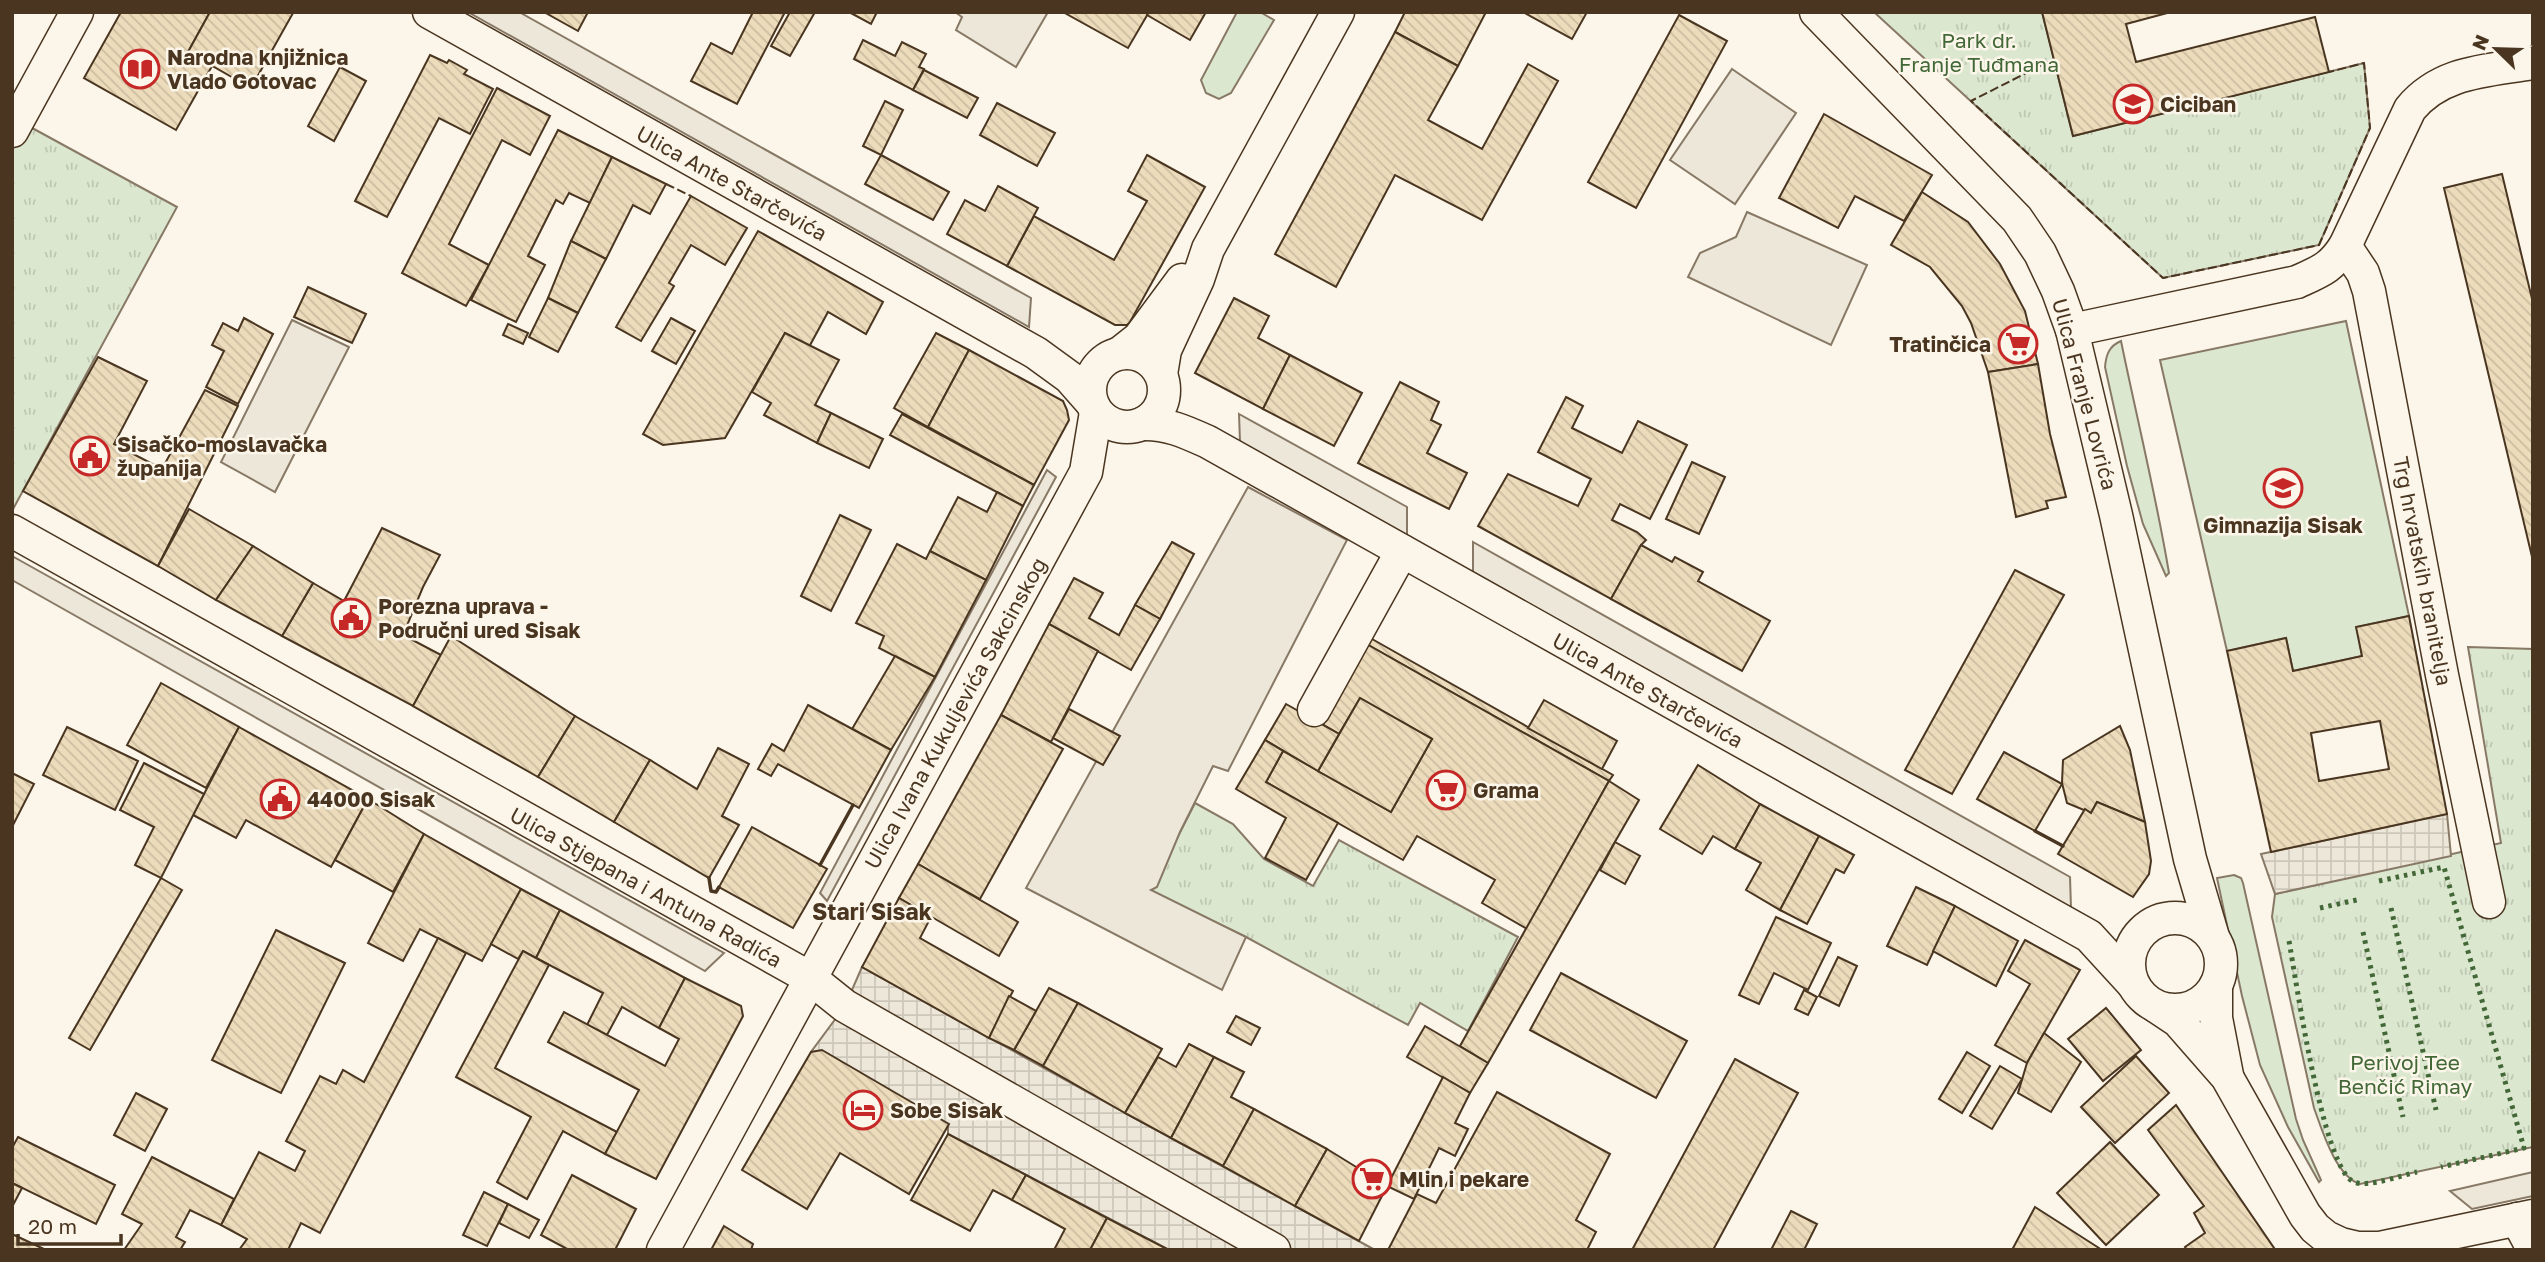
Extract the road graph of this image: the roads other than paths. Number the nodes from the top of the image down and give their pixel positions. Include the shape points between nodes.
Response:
1 (78, 12) edge
2 (429, 12) edge
3 (1338, 12) edge
4 (1816, 12) edge
5 (2533, 63) edge
6 (12, 131) edge
7 (2345, 246) junction
8 (1208, 249) junction
9 (2072, 330) junction
10 (1035, 353) junction
11 (1114, 355) junction
12 (1163, 380) junction
13 (1094, 407) junction
14 (1139, 425) junction
15 (1208, 442) junction
16 (1086, 472) junction
17 (12, 531) edge
18 (1402, 551) junction
19 (1314, 710) dead end
20 (2190, 859) junction
21 (2488, 902) dead end
22 (2151, 925) junction
23 (2089, 936) junction
24 (2213, 937) junction
25 (810, 978) junction
26 (2133, 984) junction
27 (2216, 985) junction
28 (2157, 1007) junction
29 (2227, 1077) junction
30 (2525, 1218) edge
31 (2322, 1243) edge
32 (2533, 1249) edge
33 (663, 1250) edge
34 (1275, 1250) edge

1 - 6 street
2 - 10 street, Ulica Ante Starčevića
3 - 8 street
4 - 9 street, Ulica Franje Lovrića via 2017,219 2040,253
5 - 7 street via 2455,77 2422,94 2410,108
7 - 9 street via 2335,261 2297,282
7 - 21 street, Trg hrvatskih branitelja via 2369,290
8 - 11 street via 1139,338
8 - 12 street via 1165,350
9 - 20 street, Ulica Franje Lovrića
10 - 11 street, Ulica Ante Starčevića via 1078,361
10 - 13 street, Ulica Ante Starčevića via 1069,377
11 - 12 street via 1144,357
11 - 13 street via 1094,372 1089,391
12 - 14 street via 1159,408
12 - 15 street, Ulica Ante Starčevića via 1178,409
13 - 14 street via 1113,425
13 - 16 street, Ulica Ivana Kukuljevića Sakcinskog
14 - 15 street, Ulica Ante Starčevića via 1173,427
14 - 16 street, Ulica Ivana Kukuljevića Sakcinskog
15 - 18 street, Ulica Ante Starčevića
16 - 25 street, Ulica Ivana Kukuljevića Sakcinskog
17 - 25 street, Ulica Stjepana i Antuna Radića
18 - 19 street
18 - 23 street, Ulica Ante Starčevića
20 - 22 street via 2180,890
20 - 24 street, Ulica Franje Lovrića
22 - 23 street, Ulica Ante Starčevića via 2116,939
22 - 24 street via 2188,919
22 - 26 street via 2135,941 2130,955
23 - 26 street, Ulica Ante Starčevića
24 - 27 street via 2221,961
25 - 33 street, Ulica Ivana Kukuljevića Sakcinskog
25 - 34 street, Ulica Stjepana i Antuna Radića via 845,1006
26 - 28 street
27 - 28 street via 2208,996 2184,1009
27 - 29 street via 2216,1018
28 - 29 street via 2178,1021
29 - 31 street
30 - 31 street via 2380,1248
30 - 32 street

